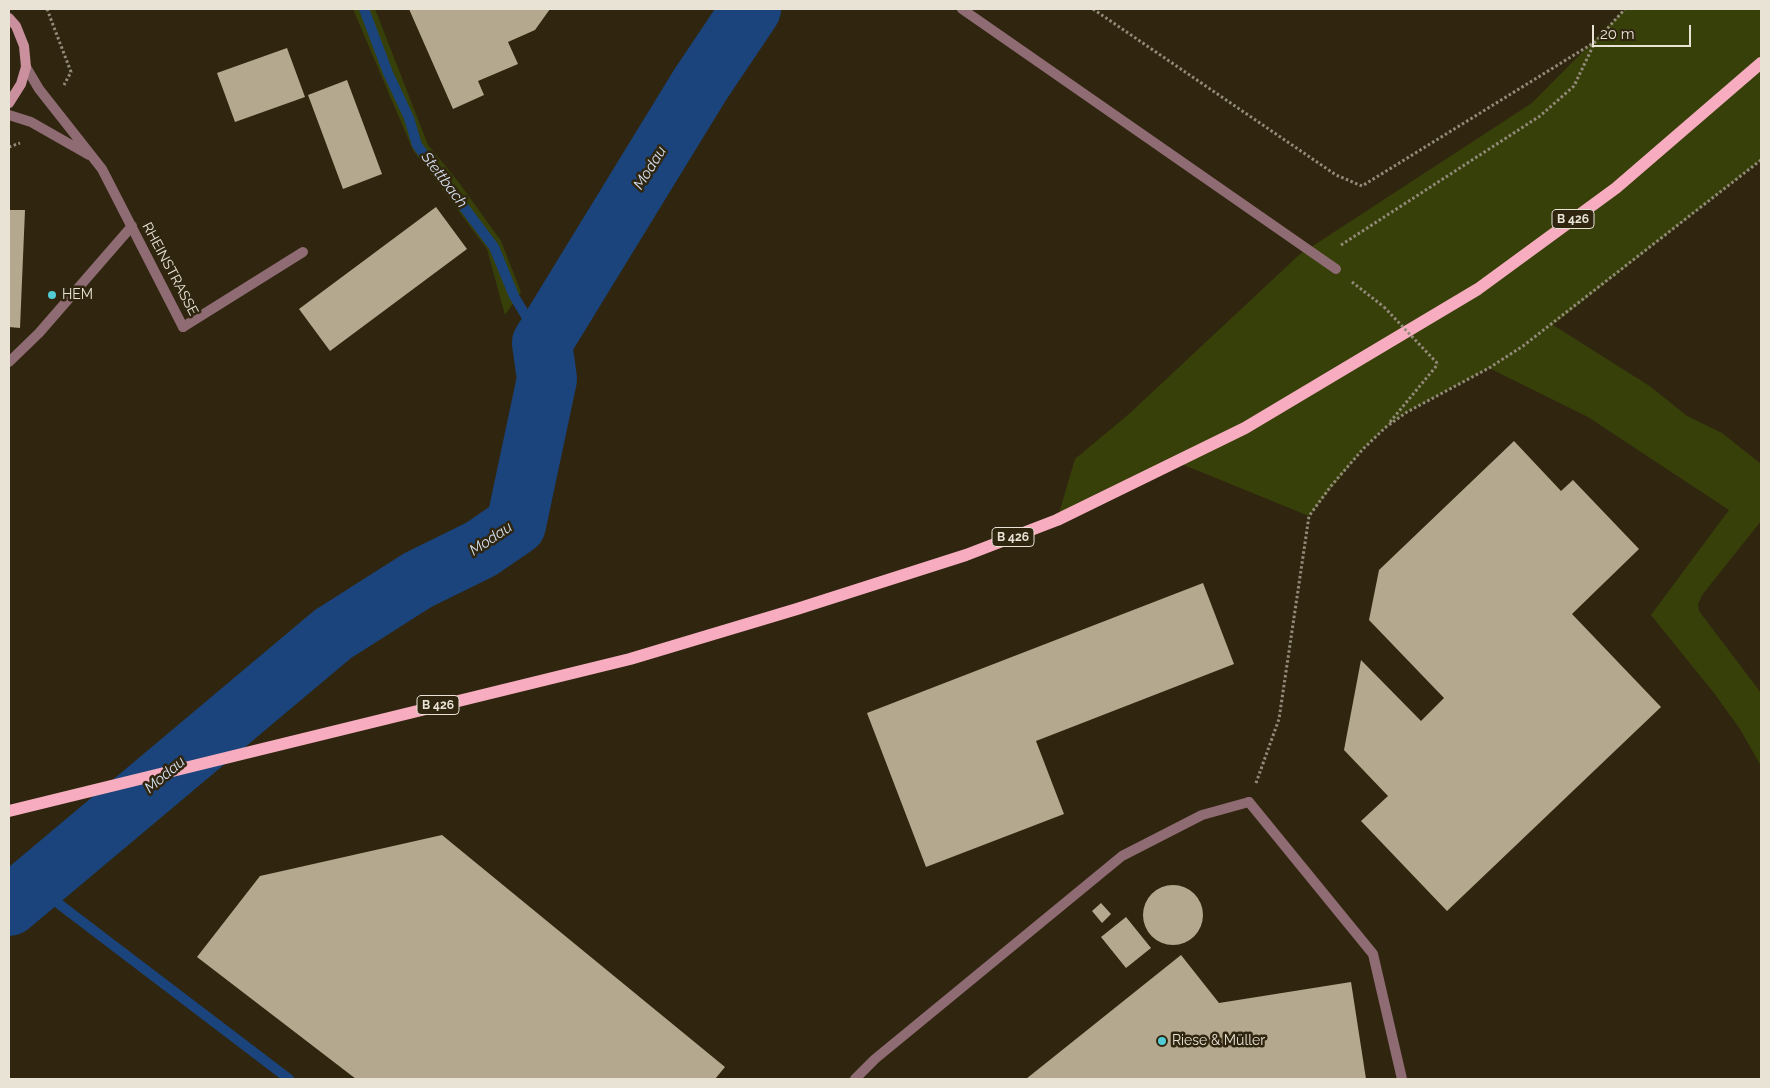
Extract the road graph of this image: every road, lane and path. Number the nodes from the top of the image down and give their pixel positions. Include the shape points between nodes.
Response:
1 (962, 9) edge
2 (1092, 9) edge
3 (1625, 9) edge
4 (9, 18) edge
5 (1595, 42) junction
6 (1761, 63) edge
7 (26, 67) junction
8 (9, 103) edge
9 (9, 115) edge
10 (92, 156) junction
11 (1761, 160) edge
12 (132, 226) junction
13 (1334, 249) dead end
14 (304, 252) dead end
15 (1336, 269) joint
16 (9, 362) edge
17 (1386, 427) junction
18 (1250, 802) junction
19 (9, 811) edge
20 (855, 1079) edge
21 (1402, 1079) edge

1 - 15 street
2 - 5 path via 1336,175 1362,186
3 - 5 path
4 - 7 main road, RHEINSTRASSE via 24,46
5 - 13 path via 1574,86 1540,116
6 - 19 main road, B 426 via 1616,188 1478,289 1244,428 1057,520 947,561 639,656
7 - 8 main road, RHEINSTRASSE via 22,84
7 - 10 street, RHEINSTRASSE via 39,89
9 - 10 street, RHEINSTRASSE via 31,122
10 - 12 street, RHEINSTRASSE via 113,187
11 - 17 path via 1523,346
12 - 14 street, RHEINSTRASSE via 182,327
12 - 16 street via 39,333
15 - 17 path, bridge via 1384,307 1438,364
17 - 18 path via 1363,449 1309,516 1279,719
18 - 20 street via 1202,815 1122,856 875,1059
18 - 21 street via 1373,954

